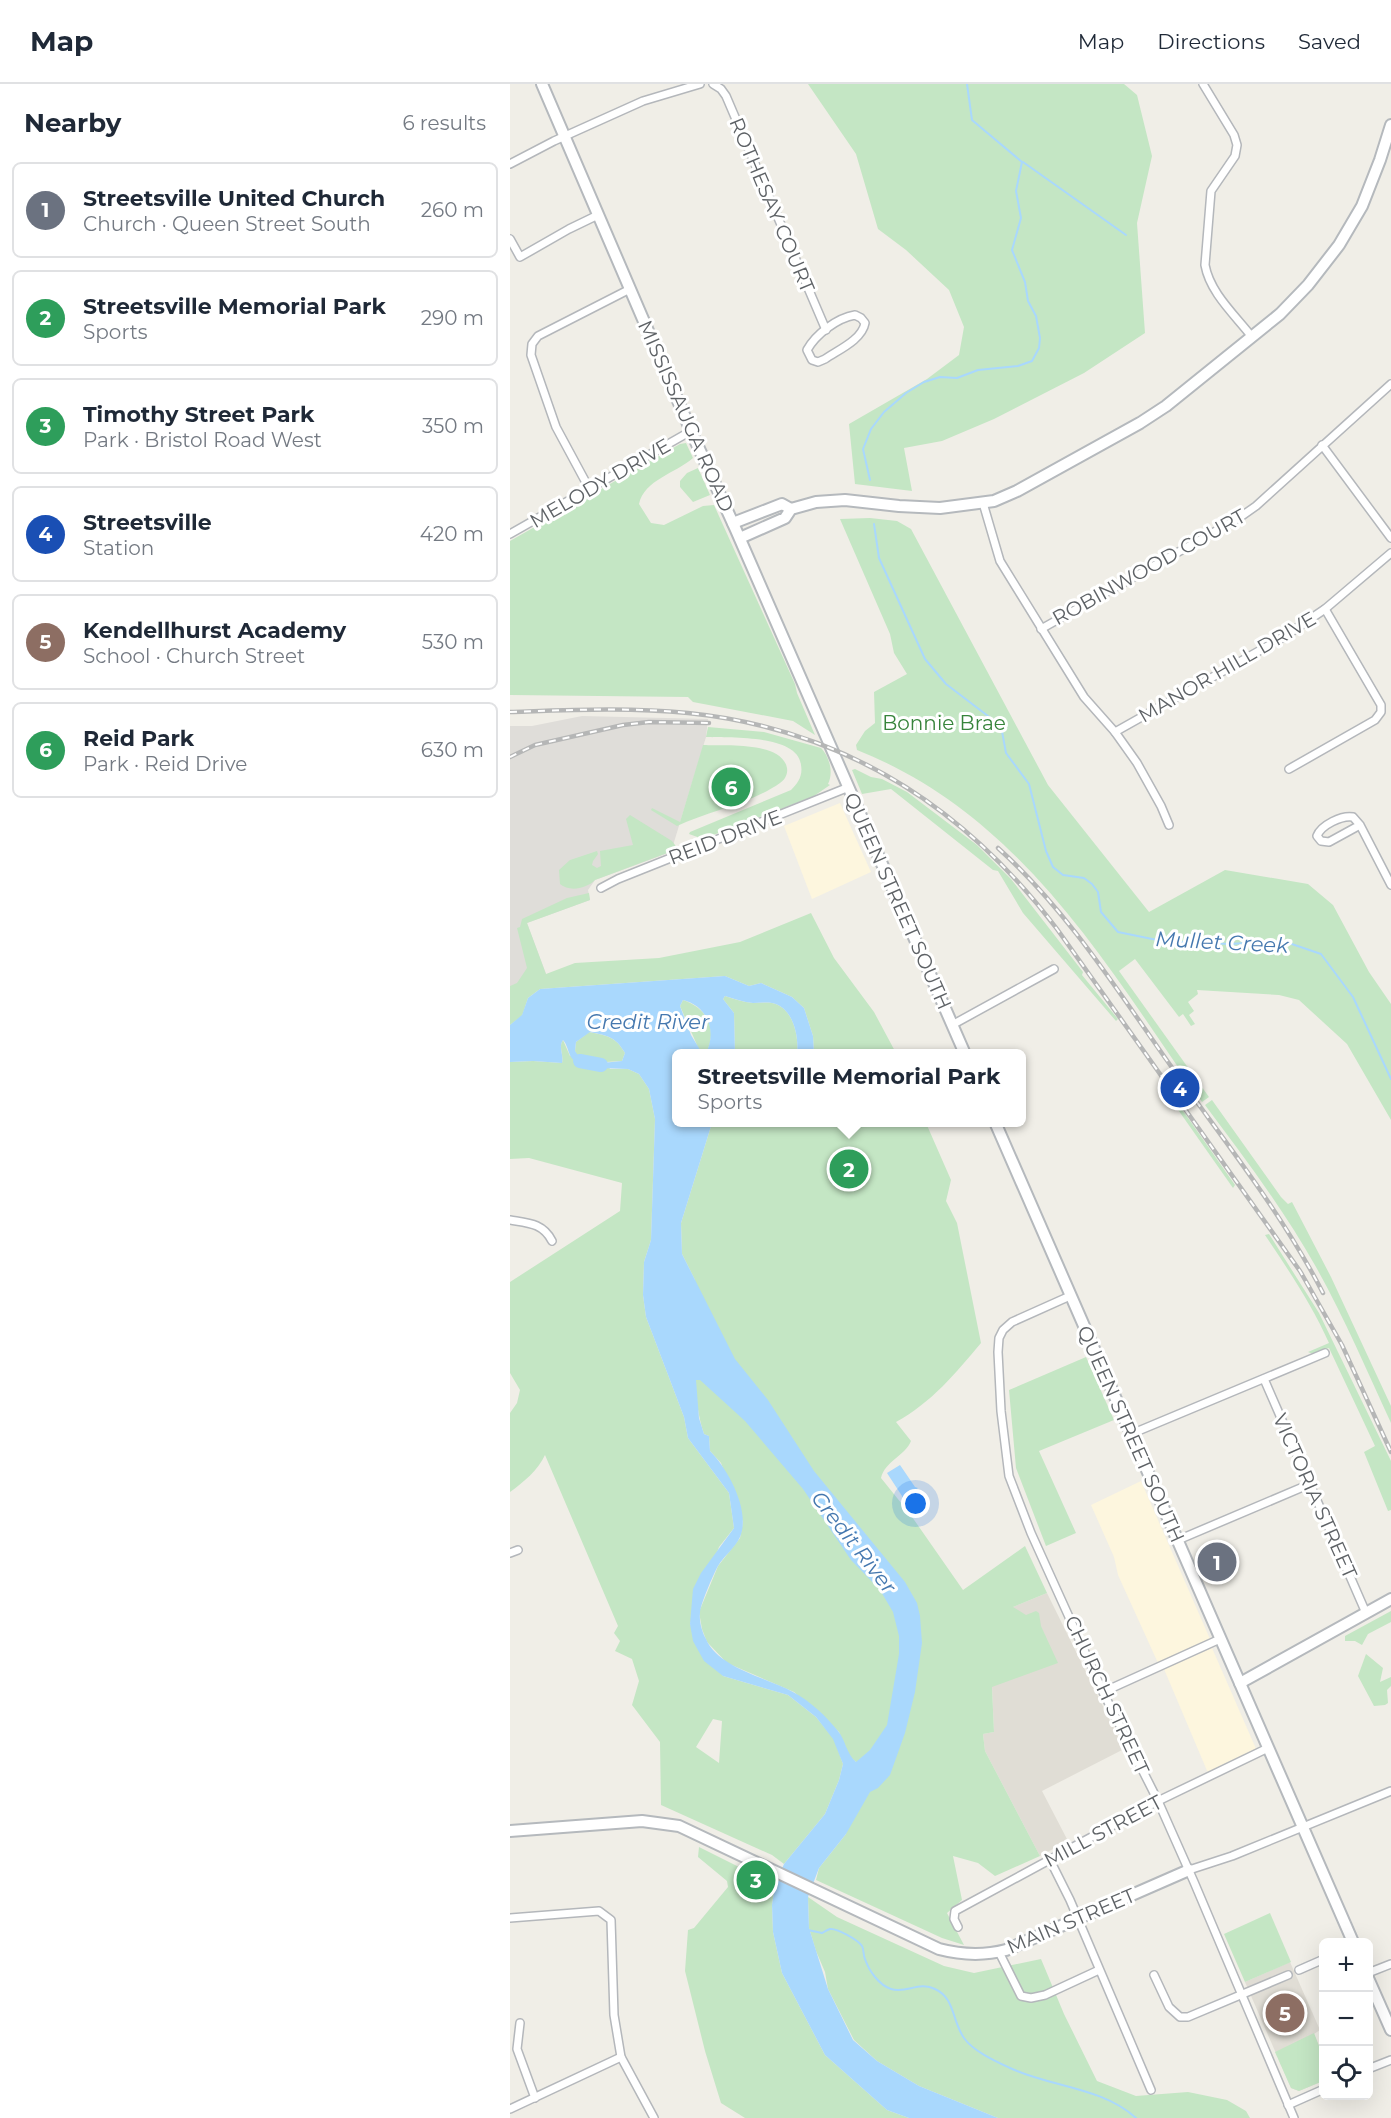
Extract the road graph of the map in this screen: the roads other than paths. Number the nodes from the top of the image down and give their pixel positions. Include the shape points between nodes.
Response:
1 (542, 84) edge
2 (700, 84) edge
3 (713, 84) edge
4 (1203, 84) edge
5 (1391, 125) edge
6 (565, 137) junction
7 (510, 164) edge
8 (598, 215) junction
9 (510, 239) edge
10 (630, 289) junction
11 (826, 330) junction
12 (1252, 337) junction
13 (1391, 384) edge
14 (690, 431) junction
15 (1322, 445) junction
16 (590, 490) junction
17 (983, 503) junction
18 (791, 509) junction
19 (733, 523) junction
20 (510, 534) edge
21 (740, 538) junction
22 (1391, 538) edge
23 (1391, 553) edge
24 (1325, 609) junction
25 (1041, 629) junction
26 (1115, 732) junction
27 (831, 748) joint
28 (1289, 769) dead end
29 (849, 788) junction
30 (1169, 825) dead end
31 (1360, 825) junction
32 (1391, 885) edge
33 (601, 888) dead end
34 (1054, 969) dead end
35 (952, 1025) junction
36 (963, 1049) edge
37 (997, 1127) edge
38 (510, 1220) edge
39 (552, 1241) dead end
40 (1070, 1296) junction
41 (1325, 1353) dead end
42 (1264, 1379) junction
43 (1131, 1434) junction
44 (1310, 1484) junction
45 (1178, 1540) junction
46 (518, 1550) dead end
47 (510, 1553) edge
48 (1391, 1599) edge
49 (1366, 1613) junction
50 (1220, 1639) junction
51 (1240, 1683) junction
52 (1103, 1692) junction
53 (1268, 1748) junction
54 (1391, 1791) edge
55 (1158, 1801) junction
56 (1302, 1828) junction
57 (510, 1831) edge
58 (1050, 1860) junction
59 (1189, 1870) junction
60 (510, 1918) edge
61 (1077, 1919) junction
62 (958, 1927) dead end
63 (1351, 1938) edge
64 (999, 1952) junction
65 (1319, 1961) edge
66 (1391, 1964) edge
67 (1099, 1970) junction
68 (1299, 1970) dead end
69 (1373, 1973) edge
70 (1154, 1975) dead end
71 (1288, 1975) dead end
72 (1373, 1988) edge
73 (1241, 1994) junction
74 (520, 2023) dead end
75 (1391, 2030) edge
76 (621, 2057) junction
77 (1391, 2060) edge
78 (1373, 2068) edge
79 (1151, 2090) dead end
80 (1319, 2091) edge
81 (536, 2098) junction
82 (1288, 2105) junction
83 (510, 2109) edge
84 (654, 2118) edge
85 (1294, 2118) edge

1 - 6 main road, MISSISSAUGA ROAD
2 - 6 street via 643,101
3 - 11 street, ROTHESAY COURT via 724,92
4 - 12 street via 1237,145 1211,191 1207,276
5 - 12 main road via 1365,199 1339,245 1291,303
6 - 7 street
6 - 8 main road, MISSISSAUGA ROAD
8 - 9 street via 520,257
8 - 10 main road, MISSISSAUGA ROAD
10 - 14 main road, MISSISSAUGA ROAD
10 - 16 street via 538,336 532,344 531,355 556,427
11 - 11 street via 812,340 807,350 812,360 825,360 859,336 865,323 855,315 845,316
12 - 17 main road via 1140,423 1017,491
13 - 15 street, ROBINWOOD COURT
14 - 16 street, MELODY DRIVE
14 - 19 main road, MISSISSAUGA ROAD
15 - 22 street
15 - 25 street, ROBINWOOD COURT via 1239,518
16 - 20 street, MELODY DRIVE
17 - 18 main road via 921,508 845,500
17 - 25 street via 1000,561
18 - 19 main road via 782,504
18 - 21 main road via 785,518
19 - 21 main road, MISSISSAUGA ROAD
21 - 27 main road, MISSISSAUGA ROAD
23 - 24 street, MANOR HILL DRIVE
24 - 26 street, MANOR HILL DRIVE via 1282,638
24 - 28 street via 1381,705 1381,712 1375,720
25 - 26 street via 1084,698
26 - 30 street via 1137,763
27 - 29 main road, QUEEN STREET SOUTH
29 - 33 street, REID DRIVE
29 - 35 main road, QUEEN STREET SOUTH
31 - 31 street via 1329,842 1317,836 1322,828 1346,816
31 - 32 street
34 - 35 street
35 - 36 main road, QUEEN STREET SOUTH
37 - 40 main road, QUEEN STREET SOUTH
38 - 39 street via 547,1230
40 - 43 main road, QUEEN STREET SOUTH
40 - 52 street, CHURCH STREET via 1012,1322 1003,1330 998,1345 1001,1411 1009,1476
41 - 42 street
42 - 43 street
42 - 44 street, VICTORIA STREET
43 - 45 main road, QUEEN STREET SOUTH
44 - 45 street
44 - 49 street, VICTORIA STREET
45 - 50 main road, QUEEN STREET SOUTH
46 - 47 street
48 - 49 main road
49 - 51 main road
50 - 51 main road, QUEEN STREET SOUTH
50 - 52 street
51 - 53 main road, QUEEN STREET SOUTH
52 - 55 street, CHURCH STREET
53 - 55 street, MILL STREET
53 - 56 main road, QUEEN STREET SOUTH
54 - 56 street, MAIN STREET
55 - 58 street, MILL STREET
55 - 59 street, CHURCH STREET
56 - 59 street, MAIN STREET
56 - 63 main road, QUEEN STREET SOUTH
57 - 64 main road, MAIN STREET via 622,1822 679,1826 939,1949 970,1954
58 - 61 street
58 - 62 street, MILL STREET via 955,1911
59 - 61 main road, MAIN STREET
59 - 73 street, CHURCH STREET
60 - 76 street via 599,1911 611,1920 614,2015
61 - 64 main road, MAIN STREET
61 - 67 street
64 - 67 street via 1021,1996 1031,1998
65 - 68 street
66 - 69 street
67 - 79 street
70 - 73 street via 1169,2007 1180,2017
71 - 73 street
72 - 75 main road
73 - 82 street, CHURCH STREET
74 - 81 street via 517,2049
76 - 81 street
76 - 84 street
77 - 78 street
80 - 82 street
81 - 83 street
82 - 85 street, CHURCH STREET

